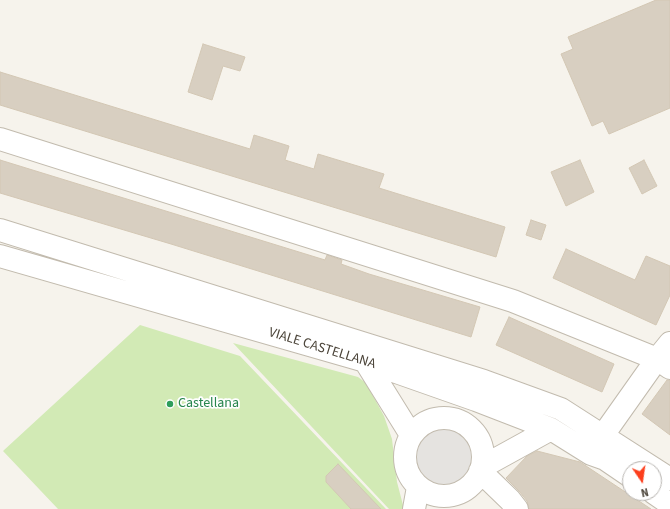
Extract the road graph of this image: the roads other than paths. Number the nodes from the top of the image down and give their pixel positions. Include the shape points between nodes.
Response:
1 (0, 139) edge
2 (0, 230) edge
3 (0, 256) edge
4 (666, 357) edge
5 (365, 361) junction
6 (480, 390) junction
7 (459, 421) junction
8 (551, 429) junction
9 (411, 435) junction
10 (602, 435) junction
11 (591, 454) junction
12 (481, 469) junction
13 (622, 471) edge
14 (670, 479) edge
15 (418, 487) junction
16 (454, 501) edge
17 (414, 509) edge
18 (517, 509) edge

1 - 4 street via 513,301
2 - 6 street
3 - 5 street, VIALE CASTELLANA
4 - 10 street
5 - 6 street, VIALE CASTELLANA
5 - 9 street
6 - 7 street
6 - 8 street, VIALE CASTELLANA
6 - 10 street via 561,409
7 - 9 street via 437,418 427,421
7 - 12 street via 469,427 479,440 483,456
8 - 11 street, VIALE CASTELLANA
8 - 12 street
9 - 15 street via 404,457 408,473
10 - 11 street
10 - 14 street
11 - 13 street, VIALE CASTELLANA via 605,459
12 - 16 street via 470,487
12 - 18 street
15 - 16 street via 427,493 448,496
15 - 17 street

